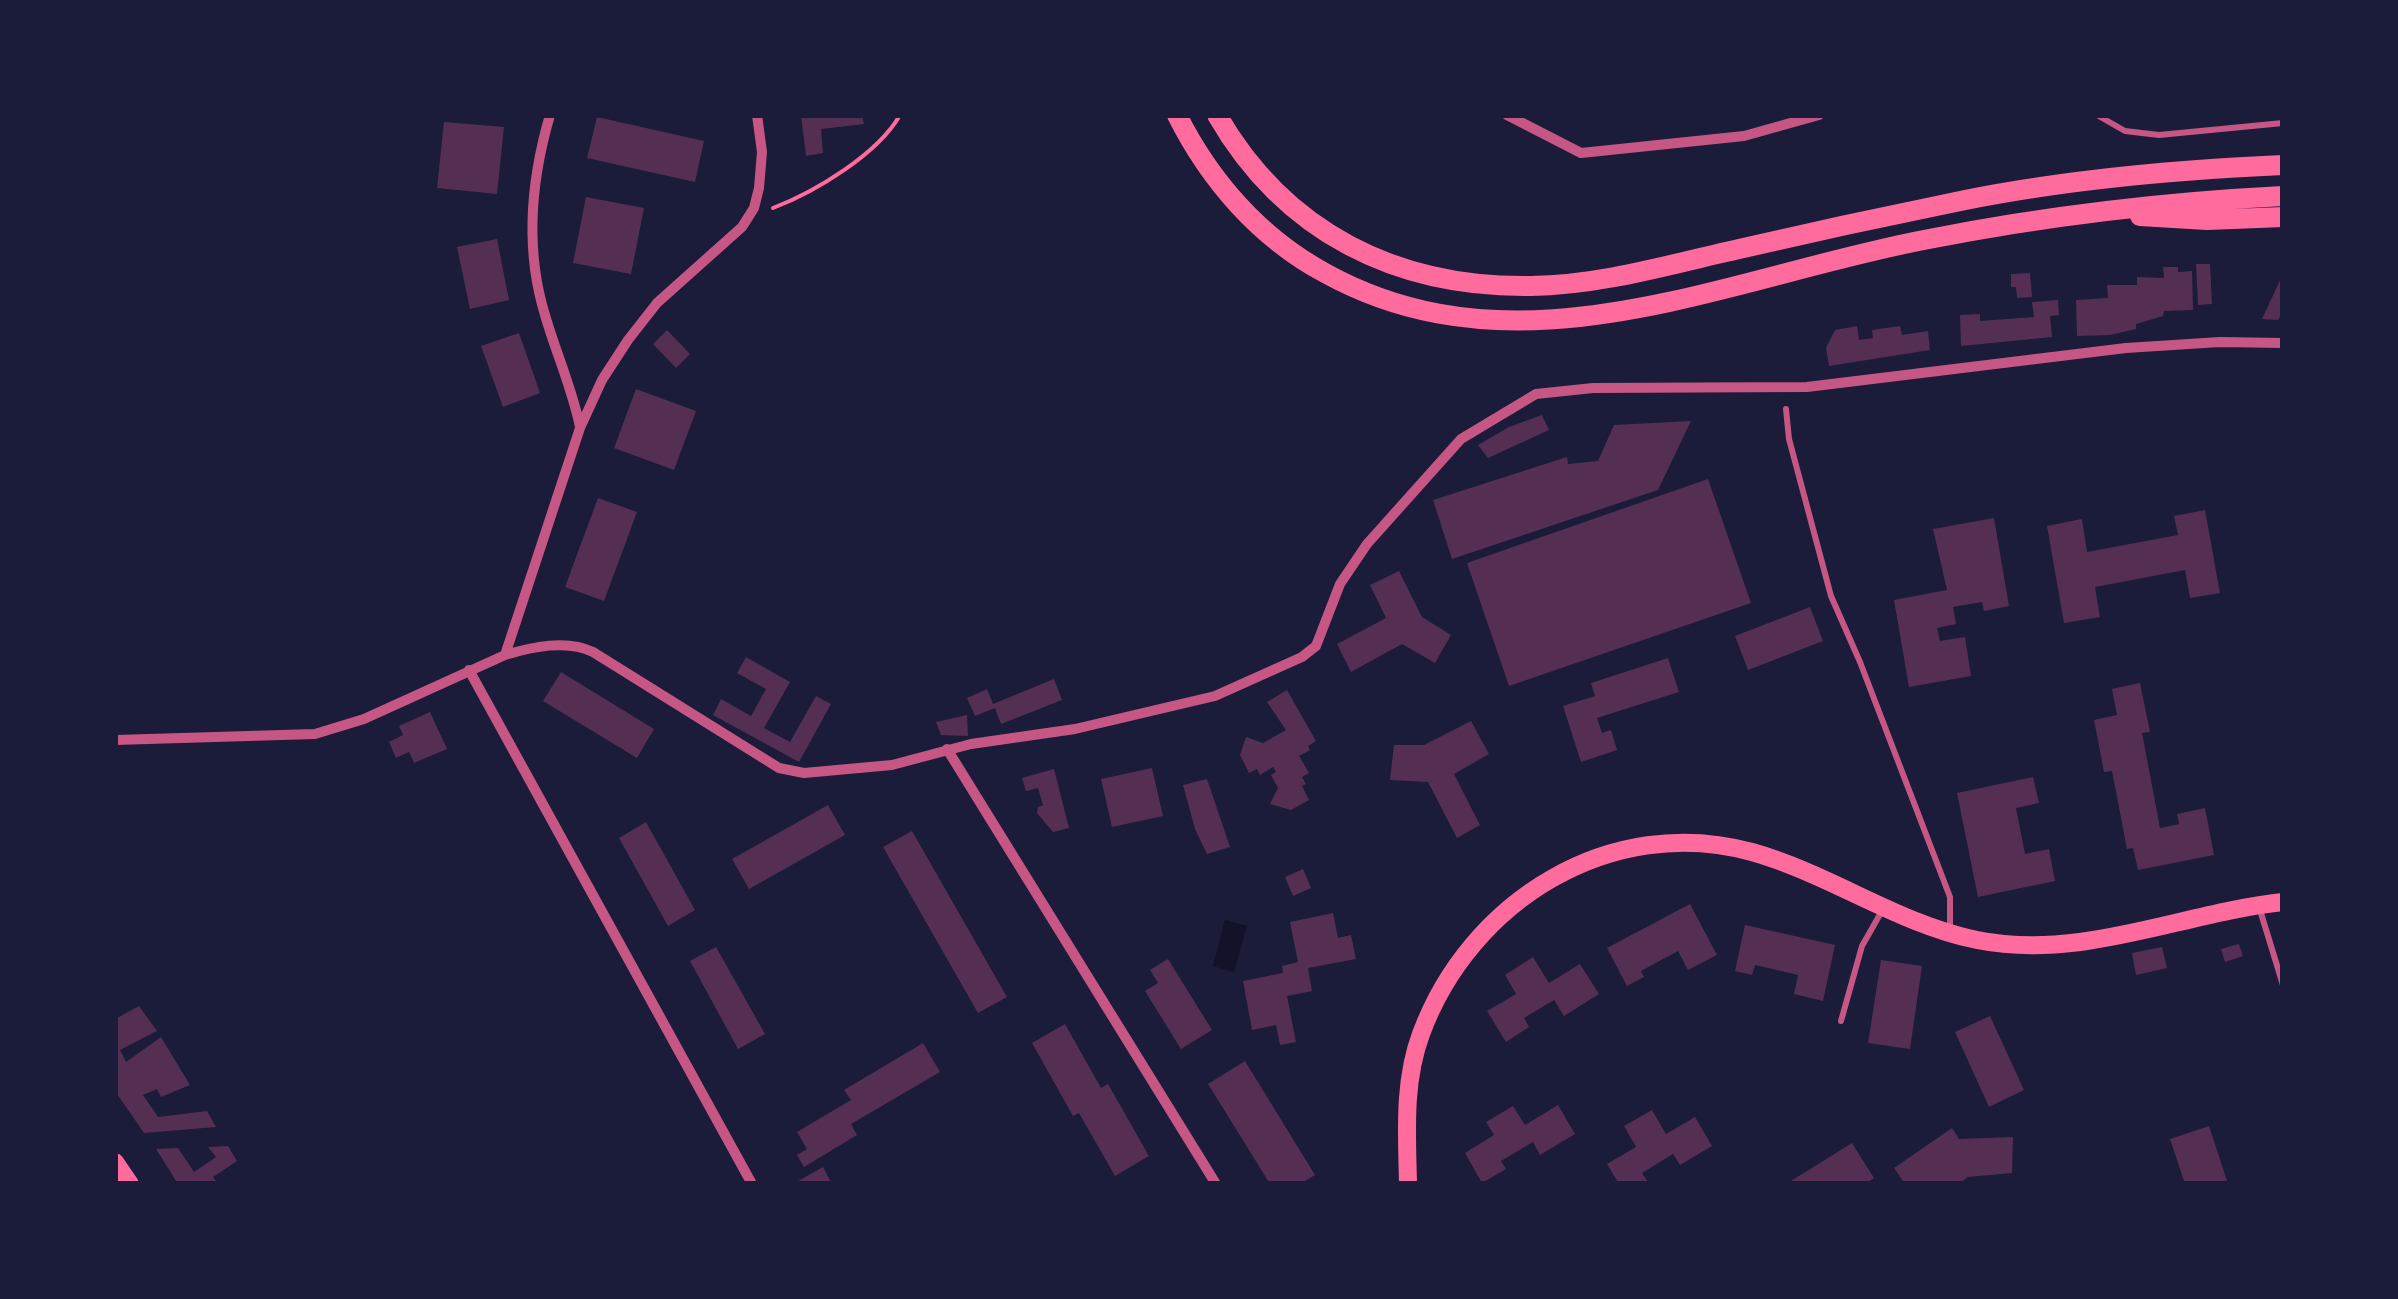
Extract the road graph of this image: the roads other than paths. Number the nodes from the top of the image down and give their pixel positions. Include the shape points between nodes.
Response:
1 (550, 115) edge
2 (757, 115) edge
3 (1177, 115) edge
4 (1217, 115) edge
5 (1507, 115) edge
6 (1819, 115) edge
7 (2097, 115) edge
8 (2283, 123) edge
9 (2283, 164) edge
10 (2283, 196) edge
11 (2088, 213) junction
12 (2283, 217) edge
13 (2283, 344) edge
14 (1786, 409) dead end
15 (580, 428) junction
16 (505, 655) junction
17 (469, 670) junction
18 (115, 740) edge
19 (947, 749) junction
20 (2283, 890) edge
21 (2283, 902) edge
22 (2258, 904) junction
23 (1884, 908) junction
24 (1950, 932) junction
25 (2283, 985) edge
26 (1842, 1021) dead end
27 (115, 1162) edge
28 (130, 1184) edge
29 (752, 1184) edge
30 (1216, 1184) edge
31 (1408, 1184) edge

1 - 15 street via 532,230 544,312
2 - 15 street via 759,188 748,217 657,303 602,380
3 - 11 highway via 1222,186 1282,247 1348,286 1455,319 1532,322 1607,314 1930,238
4 - 9 highway via 1260,178 1336,240 1434,278 1486,284 1610,278 2031,188
5 - 6 street via 1581,153 1744,136
7 - 8 lane via 2125,131 2159,136
10 - 11 highway
11 - 12 highway
13 - 19 street via 2126,348 1807,387 1536,394 1461,438 1367,544 1340,584 1310,652 1215,696 1075,729
14 - 24 lane via 1831,596 1950,897
15 - 16 street
16 - 17 street
16 - 19 street via 580,646 779,768 804,774 892,766
17 - 18 street via 315,734
17 - 29 street
19 - 30 street
20 - 22 main road
21 - 22 main road
22 - 24 main road via 2106,939 2024,944
22 - 25 lane
23 - 24 main road
23 - 26 lane via 1862,946
23 - 31 main road via 1807,872 1709,843 1634,847 1552,876 1514,902 1448,977 1411,1074
27 - 28 main road

